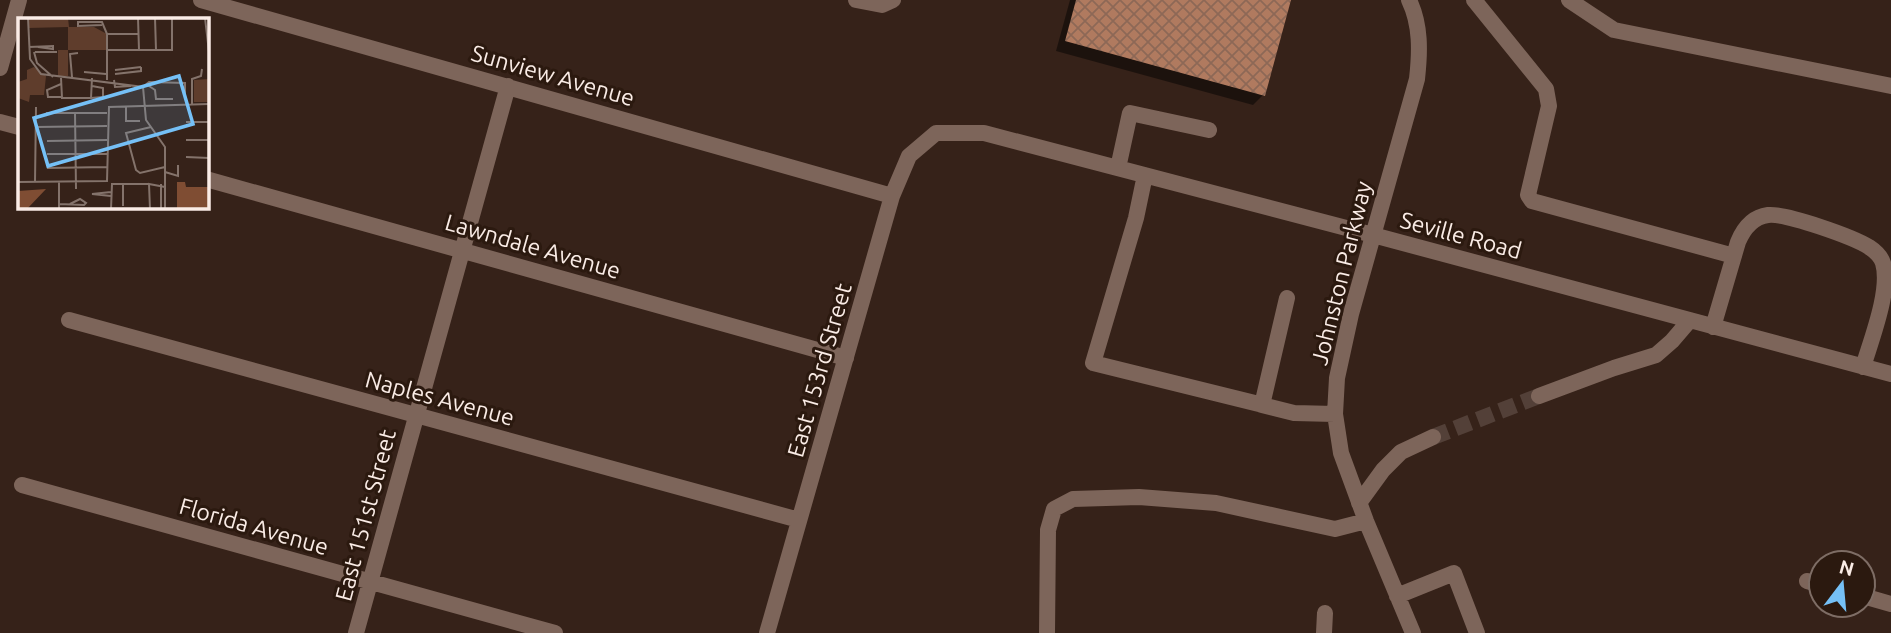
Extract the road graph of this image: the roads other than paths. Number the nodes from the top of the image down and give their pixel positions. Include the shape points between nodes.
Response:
1 (19, 0) edge
2 (201, 0) edge
3 (856, 0) edge
4 (893, 0) edge
5 (1474, 0) edge
6 (1569, 0) edge
7 (1415, 2) edge
8 (0, 68) edge
9 (508, 86) junction
10 (1891, 86) edge
11 (0, 122) edge
12 (18, 127) edge
13 (1209, 130) dead end
14 (936, 133) joint
15 (1118, 168) junction
16 (1145, 175) junction
17 (208, 180) edge
18 (892, 196) junction
19 (1373, 235) junction
20 (463, 249) junction
21 (1734, 256) junction
22 (1888, 287) edge
23 (1287, 298) dead end
24 (69, 320) dead end
25 (1689, 320) junction
26 (1713, 327) junction
27 (846, 358) junction
28 (1863, 367) junction
29 (1891, 374) edge
30 (1539, 396) tunnel mouth
31 (1263, 405) junction
32 (1335, 414) junction
33 (416, 415) junction
34 (1433, 437) tunnel mouth
35 (22, 485) dead end
36 (1359, 503) junction
37 (799, 520) junction
38 (1366, 521) junction
39 (370, 583) junction
40 (1397, 596) junction
41 (1325, 612) dead end
42 (356, 633) edge
43 (555, 633) edge
44 (767, 633) edge
45 (1046, 633) edge
46 (1324, 633) edge
47 (1413, 633) edge
48 (1477, 633) edge

1 - 8 street
2 - 9 street, Sunview Avenue
3 - 4 street via 882,5
5 - 21 street via 1546,89 1549,106 1531,176 1528,195 1532,201
6 - 10 street via 1615,30
7 - 19 street, Johnston Parkway via 1420,47 1417,79
9 - 18 street, Sunview Avenue
9 - 20 street, East 151st Street
11 - 12 street
13 - 15 street via 1130,113
14 - 15 street, Seville Road via 984,133
14 - 18 street, East 153rd Street via 909,156
15 - 16 street, Seville Road
16 - 19 street, Seville Road
16 - 31 street via 1093,363
17 - 20 street, Lawndale Avenue
18 - 27 street, East 153rd Street
19 - 25 street, Seville Road
19 - 32 street, Johnston Parkway via 1337,378
20 - 27 street, Lawndale Avenue
20 - 33 street, East 151st Street
21 - 22 street via 1743,230 1752,221 1768,215 1792,219 1849,236 1872,249 1882,261
21 - 26 street
22 - 28 street
23 - 31 street
24 - 33 street, Naples Avenue
25 - 26 street, Seville Road
25 - 30 street via 1656,355
26 - 28 street, Seville Road
27 - 37 street, East 153rd Street
28 - 29 street, Seville Road
31 - 32 street via 1294,413
32 - 36 street, Johnston Parkway via 1340,453
33 - 37 street, Naples Avenue
33 - 39 street, East 151st Street
34 - 36 street via 1401,452
35 - 39 street, Florida Avenue
36 - 38 street, Johnston Parkway
37 - 44 street, East 153rd Street
38 - 40 street, Johnston Parkway
38 - 45 street via 1335,529 1216,503 1139,497 1073,499 1054,509 1048,530
39 - 42 street, East 151st Street
39 - 43 street, Florida Avenue
40 - 47 street, Johnston Parkway
40 - 48 street via 1454,573
41 - 46 street

